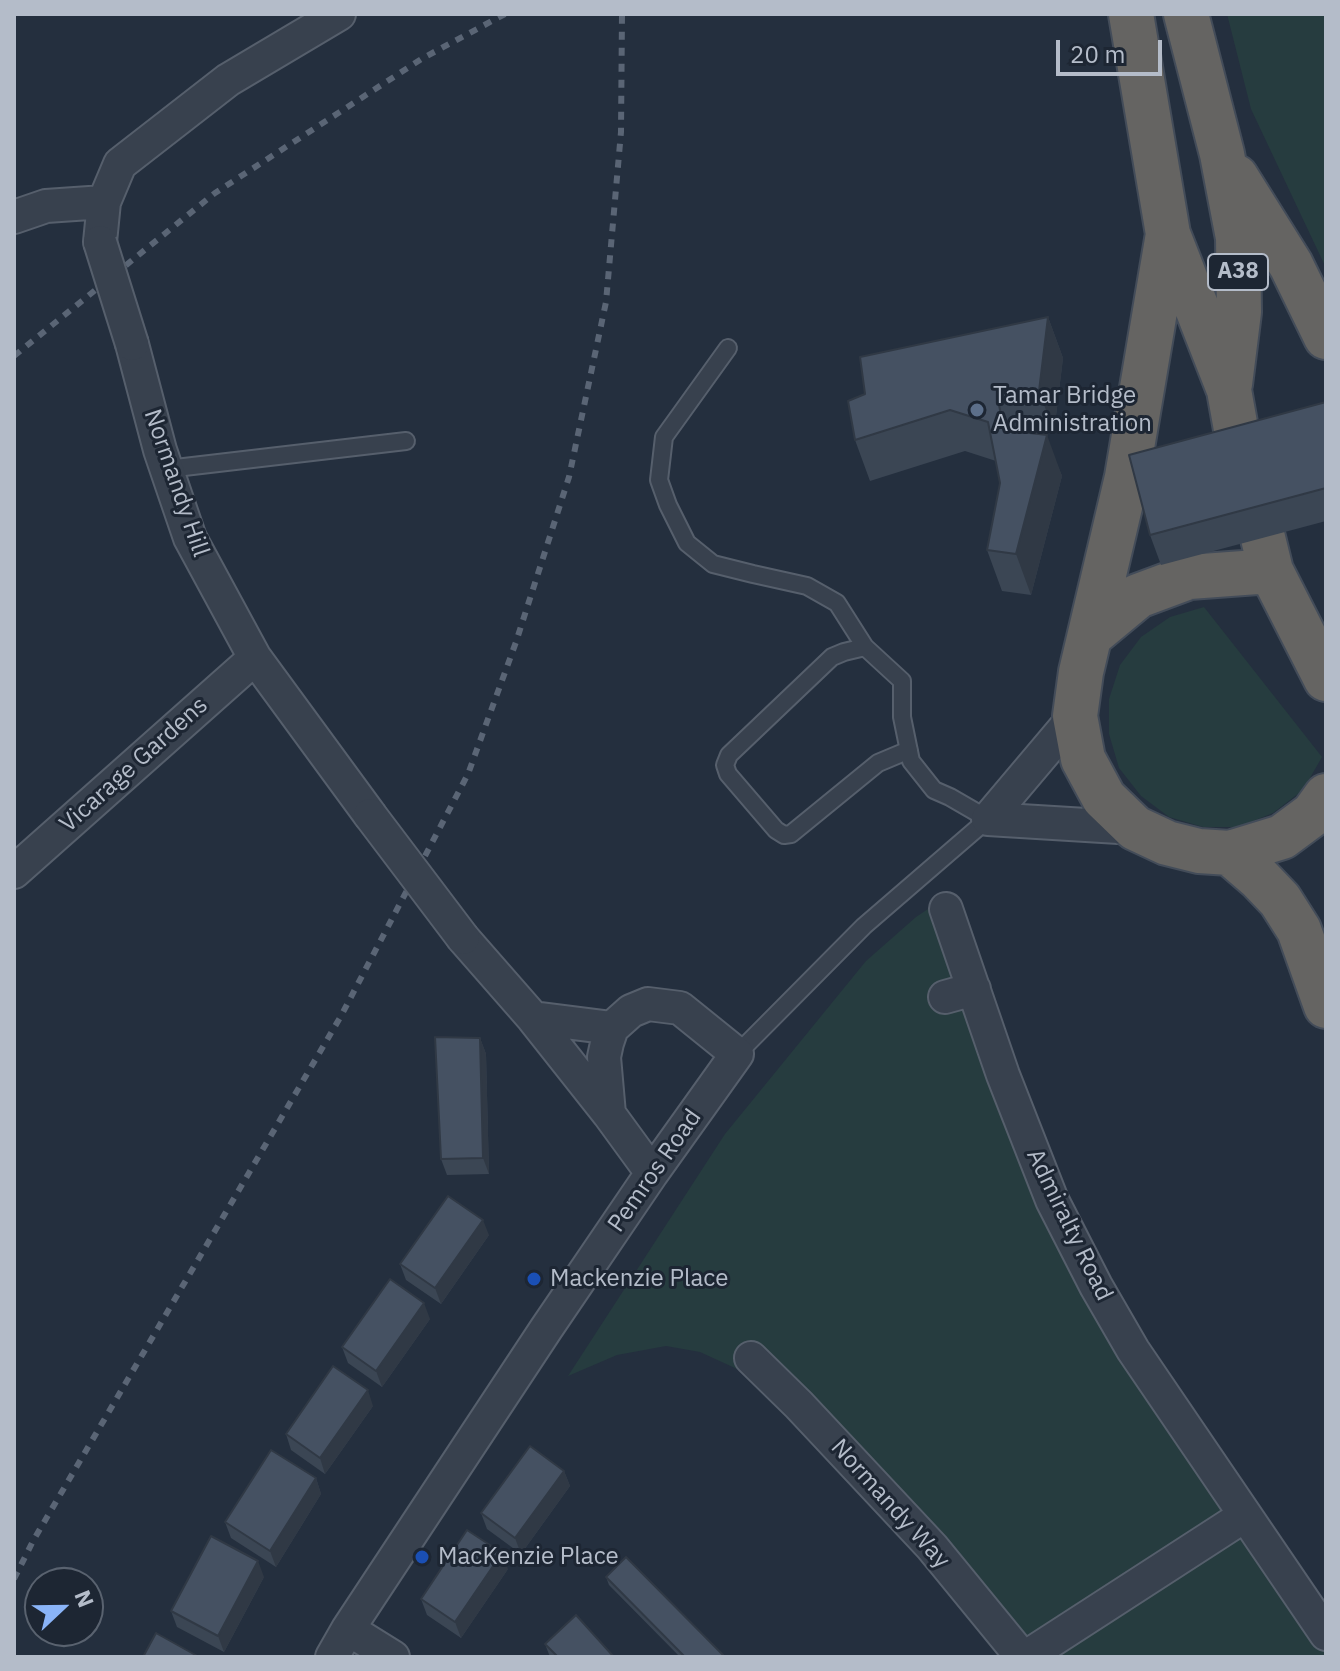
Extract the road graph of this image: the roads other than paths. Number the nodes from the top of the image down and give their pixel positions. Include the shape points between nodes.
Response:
1 (339, 14) edge
2 (1186, 14) edge
3 (1132, 21) edge
4 (1222, 154) junction
5 (104, 202) junction
6 (14, 217) edge
7 (1168, 234) junction
8 (1326, 337) edge
9 (728, 348) dead end
10 (1229, 390) junction
11 (406, 441) dead end
12 (1241, 457) edge
13 (167, 469) junction
14 (1091, 635) junction
15 (865, 647) junction
16 (255, 658) junction
17 (1326, 679) edge
18 (1075, 716) junction
19 (909, 750) junction
20 (1326, 796) edge
21 (988, 819) junction
22 (1135, 828) junction
23 (1230, 853) junction
24 (14, 872) edge
25 (946, 909) dead end
26 (1326, 1006) edge
27 (533, 1018) junction
28 (612, 1028) junction
29 (737, 1054) junction
30 (609, 1114) junction
31 (652, 1173) junction
32 (751, 1358) dead end
33 (1244, 1516) junction
34 (348, 1629) junction
35 (1326, 1634) edge
36 (332, 1657) edge
37 (393, 1657) edge
38 (1024, 1657) edge

1 - 5 street, Normandy Hill via 228,80 120,164
2 - 4 highway, A38
3 - 7 highway, A38
4 - 8 highway, A38 via 1291,265
4 - 10 highway, A38 via 1238,238 1239,312
5 - 6 street via 46,206
5 - 13 street, Normandy Hill, bridge via 100,242
7 - 10 highway, A38
7 - 14 highway, A38 via 1127,477
9 - 15 lane via 664,437 659,480 668,505 687,543 713,564 807,586 837,603
10 - 12 highway, A38
11 - 13 lane
13 - 16 street, Normandy Hill via 190,538
14 - 17 highway via 1138,596 1267,554
14 - 18 highway
15 - 19 lane via 902,681
15 - 19 lane via 832,657 729,755 728,774 784,835 878,763
16 - 24 street, Vicarage Gardens
16 - 27 street, Normandy Hill, bridge via 463,938
18 - 21 street, Pemros Road
18 - 22 highway via 1083,759 1104,798
19 - 21 lane via 911,761 934,790
20 - 23 highway via 1313,814 1282,837
21 - 22 street
21 - 29 lane, Pemros Road via 864,926
22 - 23 highway via 1167,843
23 - 26 highway via 1280,900 1299,930
25 - 33 street, Admiralty Road via 960,993 1003,1075 1052,1200 1133,1350
27 - 28 street
27 - 30 street, Normandy Hill
28 - 29 street via 648,1004 680,1008
28 - 30 street via 604,1057
29 - 31 street, Pemros Road
30 - 31 street, Normandy Hill
31 - 34 street, Pemros Road
32 - 38 street, Normandy Way via 932,1547
33 - 35 street, Admiralty Road
33 - 38 street
34 - 36 street, Pemros Road
34 - 37 street

